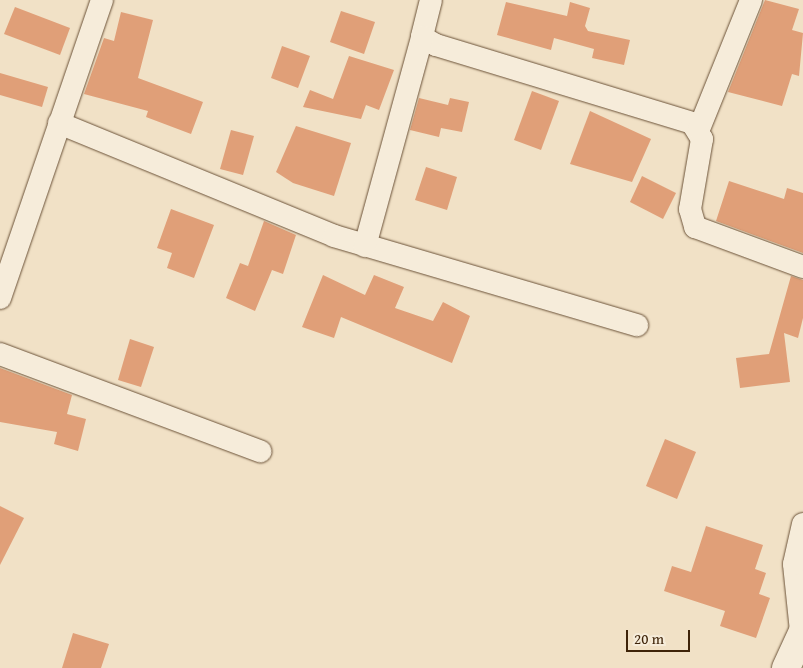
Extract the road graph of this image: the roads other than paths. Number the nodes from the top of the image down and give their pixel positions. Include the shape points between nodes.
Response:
1 (102, 0) edge
2 (431, 0) edge
3 (751, 0) edge
4 (422, 37) junction
5 (59, 123) junction
6 (699, 129) junction
7 (365, 246) junction
8 (803, 267) edge
9 (0, 298) edge
10 (637, 326) dead end
11 (0, 354) edge
12 (260, 451) dead end
13 (803, 524) edge
14 (802, 631) edge
15 (786, 668) edge

1 - 5 street
2 - 4 street
3 - 6 street
4 - 6 street via 452,51
4 - 7 street
5 - 7 street
5 - 9 street
6 - 8 street via 701,149 690,209 695,227
7 - 10 street
11 - 12 street
13 - 14 street via 794,564
14 - 15 street

